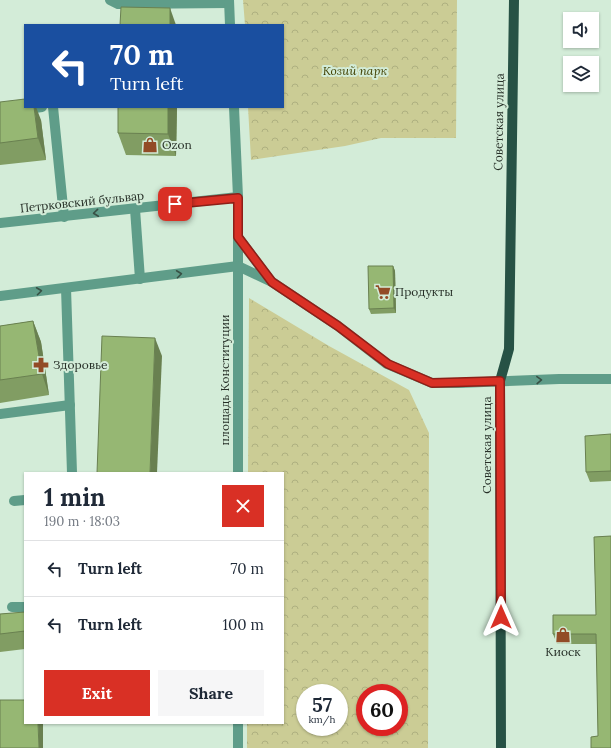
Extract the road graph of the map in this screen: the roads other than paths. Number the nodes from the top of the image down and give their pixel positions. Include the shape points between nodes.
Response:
1 (110, 0) edge
2 (514, 0) edge
3 (229, 1) edge
4 (230, 24) edge
5 (34, 108) edge
6 (53, 108) edge
7 (234, 108) edge
8 (0, 112) edge
9 (238, 198) junction
10 (135, 209) junction
11 (64, 217) junction
12 (0, 223) edge
13 (238, 237) junction
14 (238, 266) junction
15 (140, 279) junction
16 (272, 282) junction
17 (66, 288) junction
18 (0, 296) edge
19 (611, 379) edge
20 (500, 381) junction
21 (70, 405) junction
22 (0, 414) edge
23 (72, 472) edge
24 (238, 472) edge
25 (24, 500) edge
26 (14, 501) dead end
27 (12, 607) dead end
28 (24, 607) edge
29 (238, 724) edge
30 (238, 748) edge
31 (501, 748) edge

1 - 3 street via 118,4
2 - 20 main road, Советская улица via 509,348
3 - 4 street
5 - 8 street
6 - 11 street
7 - 9 street
9 - 10 street, Петрковский бульвар
9 - 13 street, площадь Конституции
10 -> 11 street, Петрковский бульвар
10 - 15 street
11 - 12 street, Петрковский бульвар
13 - 14 street, площадь Конституции
13 - 16 street
15 -> 14 street
14 - 16 street
14 - 24 street, площадь Конституции
15 - 17 street
16 - 20 street via 338,326 388,364 432,383
18 -> 17 street
17 - 21 street
20 -> 19 street
20 - 31 main road, Советская улица
21 - 22 street
21 - 23 street
25 - 26 street
27 - 28 street
29 - 30 street

